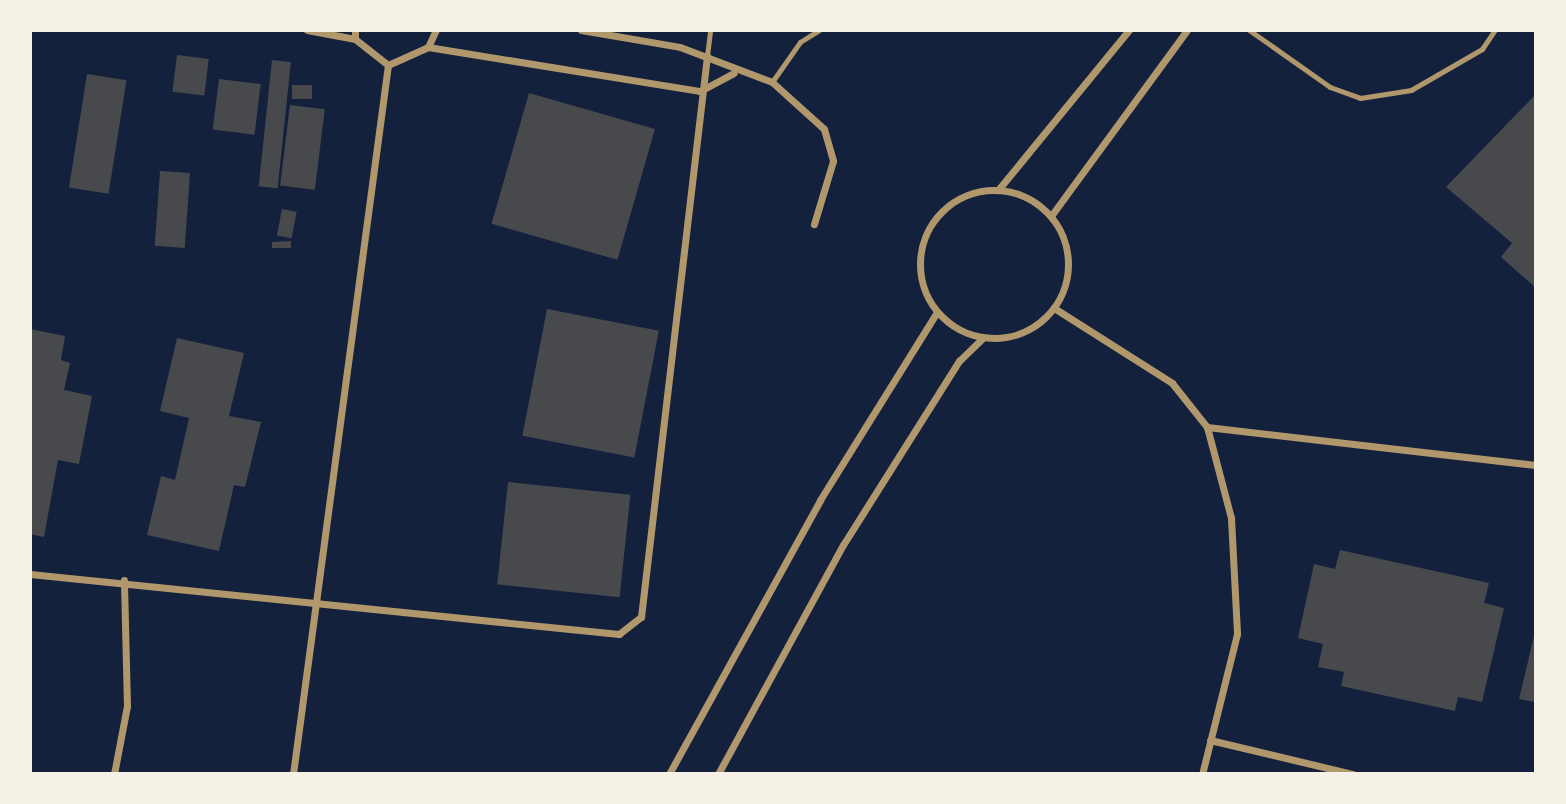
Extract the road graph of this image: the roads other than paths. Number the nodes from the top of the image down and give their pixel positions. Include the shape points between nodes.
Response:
1 (307, 30) edge
2 (355, 30) edge
3 (436, 30) edge
4 (581, 30) edge
5 (710, 30) edge
6 (819, 30) edge
7 (1129, 30) edge
8 (1187, 30) edge
9 (1249, 30) edge
10 (1494, 30) edge
11 (355, 39) junction
12 (428, 47) junction
13 (707, 56) junction
14 (388, 65) junction
15 (734, 73) junction
16 (772, 82) junction
17 (700, 91) junction
18 (998, 190) junction
19 (1051, 216) junction
20 (814, 224) dead end
21 (1054, 308) junction
22 (937, 312) junction
23 (983, 338) junction
24 (1207, 427) junction
25 (1536, 465) edge
26 (30, 574) edge
27 (124, 580) junction
28 (314, 599) junction
29 (1210, 740) junction
30 (114, 774) edge
31 (293, 774) edge
32 (669, 774) edge
33 (718, 774) edge
34 (1202, 774) edge
35 (1353, 774) edge

1 - 11 street
2 - 11 street
3 - 12 street
4 - 13 street
5 - 13 lane
6 - 16 lane via 800,42
7 - 18 street
8 - 19 street
9 - 10 lane via 1330,87 1360,98 1411,90 1482,49
11 - 14 street
12 - 14 street
12 - 17 street
13 - 15 street
13 - 17 street
14 - 28 street
15 - 16 street
15 - 17 street
16 - 20 street via 824,128 833,161
17 - 28 street via 641,617 619,634
18 - 19 street via 1018,194
18 - 22 street via 952,204 929,232 920,267
19 - 21 street via 1068,261
21 - 23 street via 1023,332
21 - 24 street via 1172,383
22 - 23 street
22 - 32 street via 820,500
23 - 33 street via 959,361 843,545
24 - 25 street
24 - 29 street via 1231,518 1237,634
26 - 27 street
27 - 28 street
27 - 30 street via 127,706
28 - 31 street
29 - 34 street
29 - 35 street

